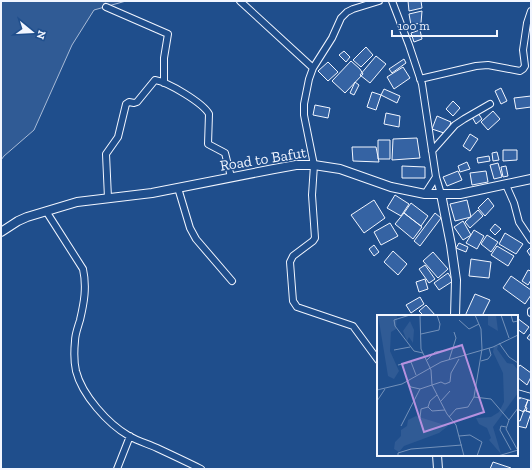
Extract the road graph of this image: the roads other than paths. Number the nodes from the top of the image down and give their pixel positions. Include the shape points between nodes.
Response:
1 (240, 1) edge
2 (380, 1) edge
3 (392, 1) edge
4 (106, 7) dead end
5 (531, 11) edge
6 (313, 68) junction
7 (420, 79) junction
8 (164, 83) junction
9 (490, 104) dead end
10 (432, 151) junction
11 (314, 165) junction
12 (231, 177) junction
13 (436, 177) junction
14 (531, 179) edge
15 (506, 185) junction
16 (178, 188) junction
17 (426, 194) junction
18 (441, 194) junction
19 (108, 198) junction
20 (46, 211) junction
21 (3, 231) edge
22 (531, 240) edge
23 (232, 281) dead end
24 (455, 315) edge
25 (377, 359) edge
26 (518, 393) edge
27 (531, 397) edge
28 (130, 436) junction
29 (437, 456) edge
30 (117, 469) edge
31 (201, 469) edge
32 (438, 469) edge

1 - 6 street
2 - 6 street via 347,12 341,18
3 - 7 street via 412,50
4 - 8 street via 168,34 164,58
5 - 7 street via 523,50 525,66 520,71 488,65
6 - 11 street via 304,114
7 - 10 street
8 - 12 street via 191,97 208,112 208,144 226,153
8 - 19 street via 155,80 137,102 126,104 118,137 106,154
9 - 10 street via 455,125
10 - 13 street
11 - 12 street, Road to Bafut via 274,168
11 - 17 street, Road to Bafut
11 - 25 street via 312,194 315,238 293,256 290,262 293,301 301,309 353,326
12 - 16 street, Road to Bafut
13 - 17 street
13 - 18 street
14 - 15 street, Road to Bafut
15 - 18 street, Road to Bafut via 460,194
15 - 22 street via 519,222
16 - 19 street, Road to Bafut
16 - 23 street via 196,239
17 - 18 street, Road to Bafut
18 - 24 street via 455,265
19 - 20 street, Road to Bafut via 77,202
20 - 21 street, Road to Bafut via 18,221
20 - 28 street via 83,269 85,293 75,339 76,372 90,399 105,416
26 - 27 street
28 - 30 street
28 - 31 street
29 - 32 street

